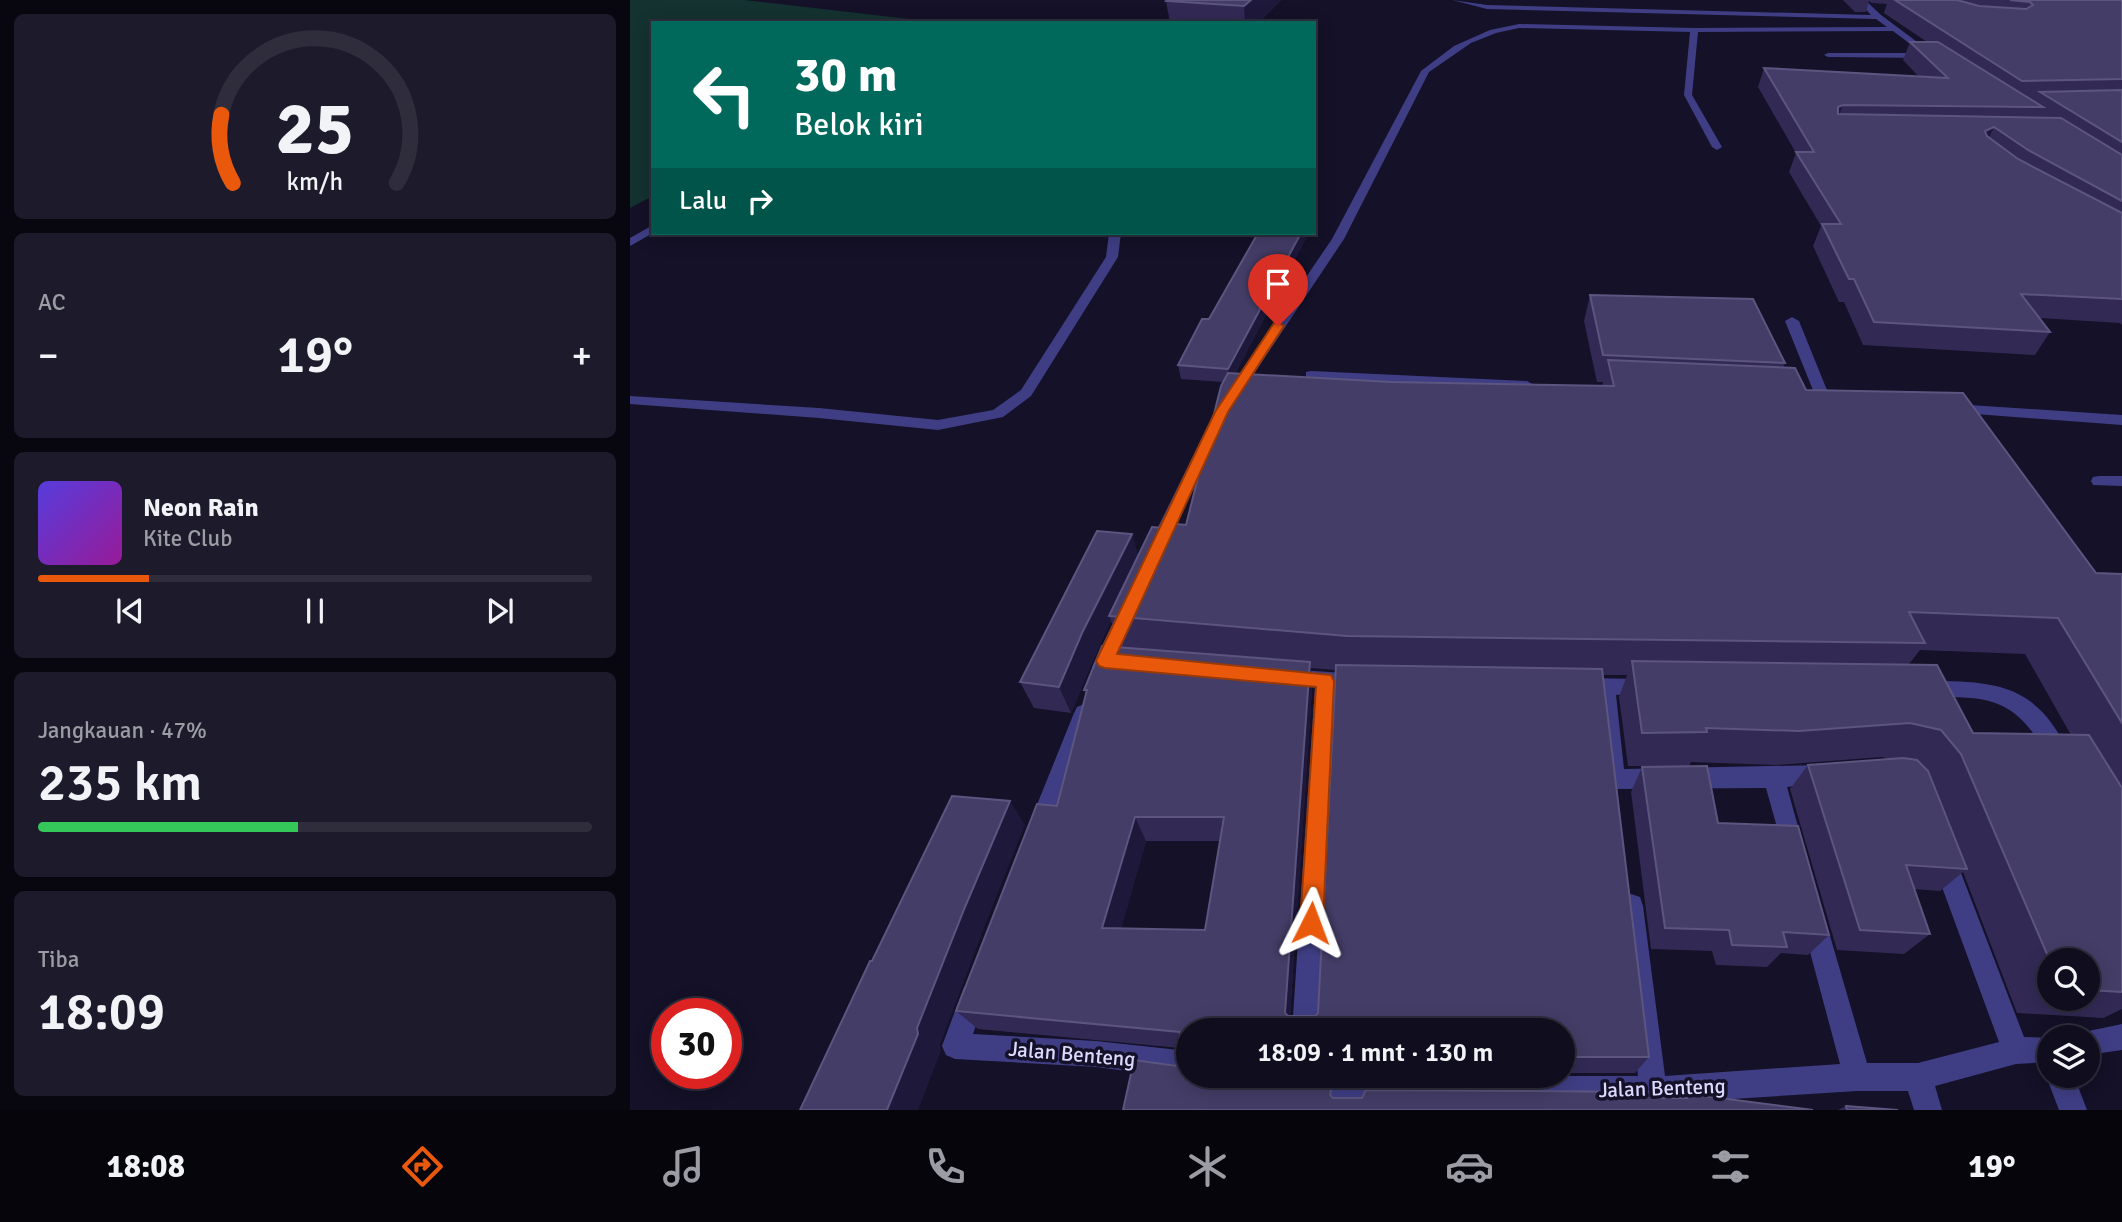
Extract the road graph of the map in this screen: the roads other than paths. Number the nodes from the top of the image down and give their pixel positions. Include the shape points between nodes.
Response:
1 (1456, 0) edge
2 (1861, 0) edge
3 (1878, 13) junction
4 (1895, 29) junction
5 (1694, 30) junction
6 (1828, 55) dead end
7 (1930, 55) junction
8 (1940, 61) edge
9 (1717, 147) dead end
10 (651, 229) edge
11 (1115, 235) edge
12 (630, 243) edge
13 (1793, 321) dead end
14 (1311, 374) dead end
15 (1547, 386) edge
16 (630, 400) edge
17 (1824, 400) edge
18 (1933, 407) edge
19 (2122, 420) edge
20 (2099, 481) dead end
21 (2122, 481) edge
22 (1152, 557) edge
23 (1131, 604) edge
24 (1105, 661) junction
25 (1133, 663) edge
26 (1270, 676) edge
27 (1325, 681) junction
28 (1375, 682) edge
29 (1564, 686) edge
30 (1605, 687) junction
31 (1660, 688) edge
32 (1909, 689) edge
33 (1841, 773) edge
34 (2069, 774) edge
35 (1774, 778) junction
36 (1615, 779) junction
37 (1619, 806) edge
38 (1935, 838) edge
39 (1034, 839) edge
40 (1799, 869) edge
41 (1629, 887) edge
42 (1807, 895) edge
43 (979, 981) edge
44 (1307, 1018) edge
45 (2122, 1037) edge
46 (2100, 1040) edge
47 (2037, 1050) edge
48 (2016, 1051) junction
49 (1176, 1064) edge
50 (1857, 1077) junction
51 (1918, 1077) junction
52 (1325, 1088) edge
53 (2065, 1088) edge
54 (1350, 1099) edge
55 (1655, 1100) edge
56 (1928, 1110) edge
57 (2073, 1110) edge

1 - 3 street via 1487,7
2 - 3 street
3 - 4 street
4 - 5 street
4 - 7 street
5 - 9 street via 1688,95
5 - 22 street via 1496,29 1447,52 1425,71 1338,239 1222,412
6 - 7 street
7 - 8 street
10 - 12 street
11 - 16 street via 1112,257 1026,393 998,414 938,425
13 - 17 street
14 - 15 street
18 - 19 street
20 - 21 street
23 - 24 street
24 - 25 street
24 - 39 street
26 - 27 street
27 - 28 street
27 - 44 street
29 - 30 street
30 - 31 street
30 - 36 street
32 - 34 street via 1987,690 2008,696 2030,710
33 - 35 street
35 - 36 street
35 - 40 street
36 - 37 street
38 - 48 street
41 - 55 street
42 - 50 street
43 - 49 street, Jalan Benteng via 955,1046
45 - 46 street
47 - 48 street, Jalan Benteng
48 - 51 street, Jalan Benteng
50 - 51 street, Jalan Benteng
50 - 55 street, Jalan Benteng
51 - 56 street
52 - 54 street, Jalan Benteng
53 - 57 street
54 - 55 street, Jalan Benteng

